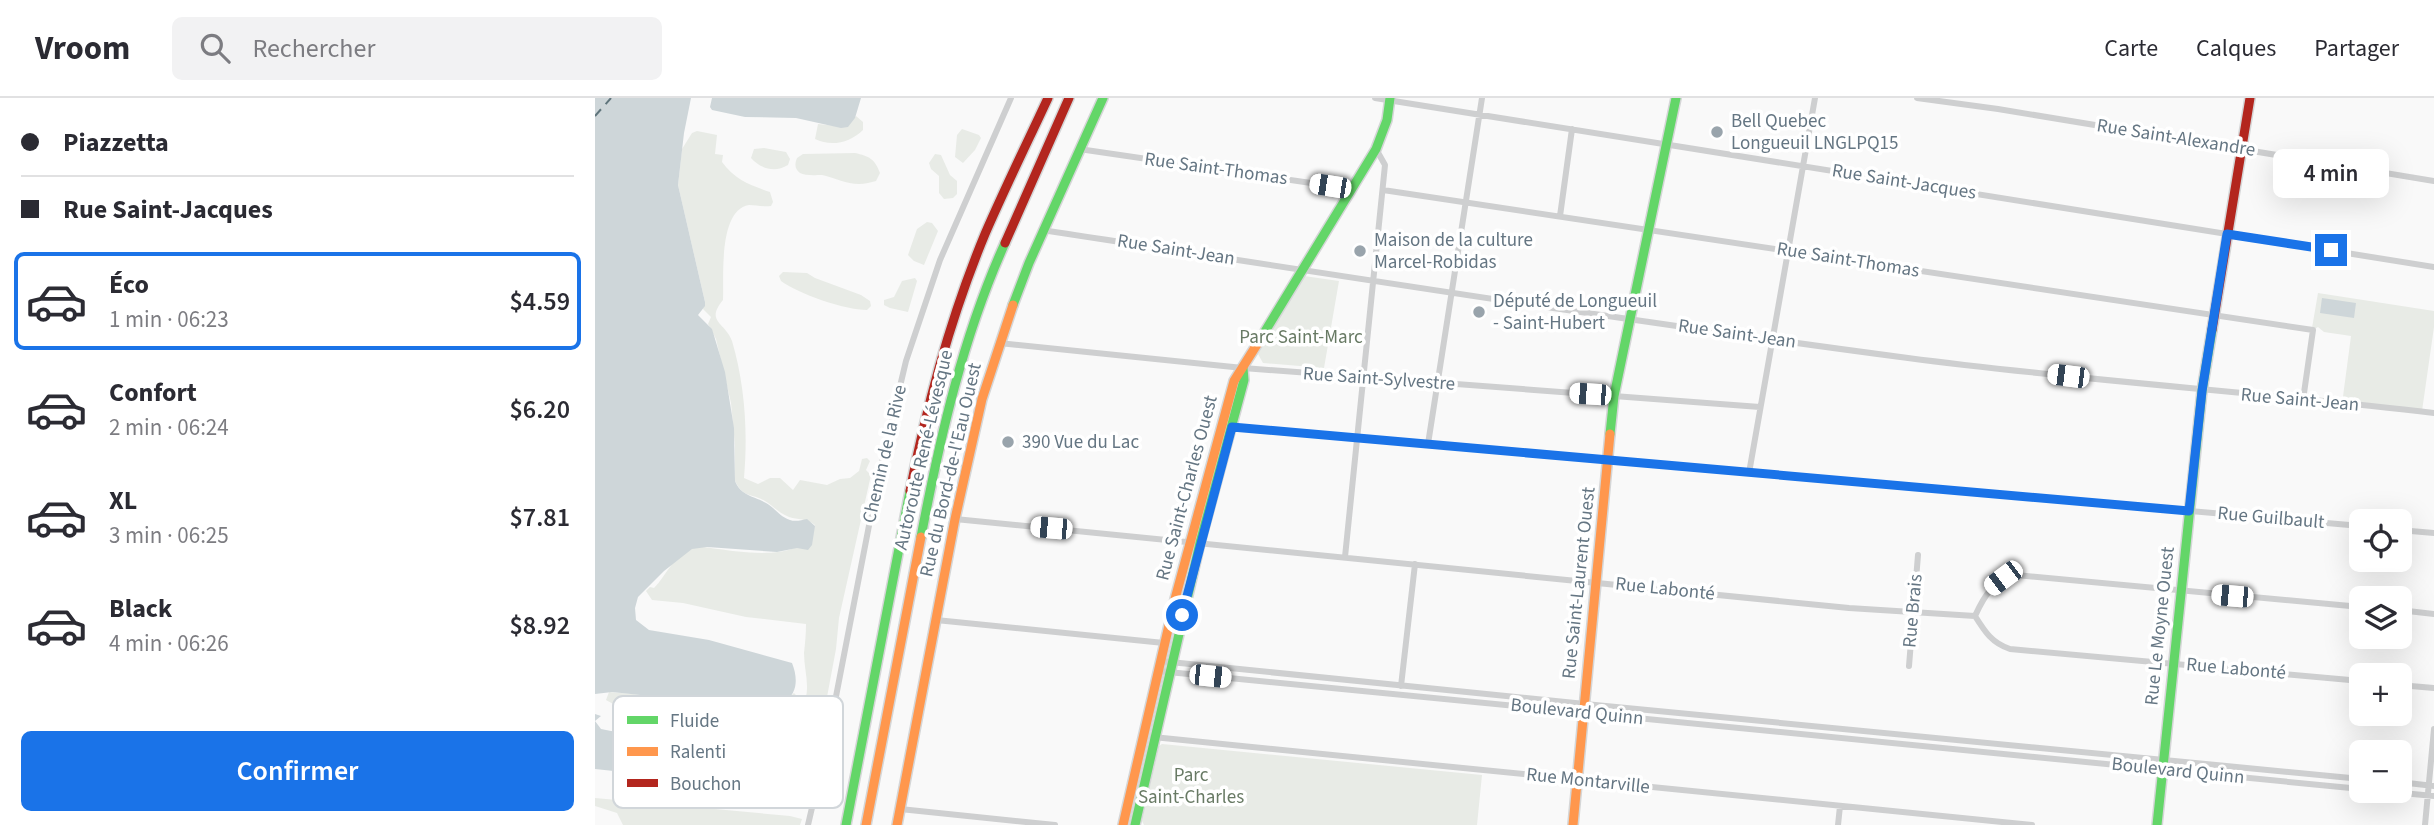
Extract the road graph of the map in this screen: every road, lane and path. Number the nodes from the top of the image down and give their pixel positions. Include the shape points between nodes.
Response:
1 (1011, 98) edge
2 (1048, 98) edge
3 (1069, 98) edge
4 (1103, 98) edge
5 (1375, 98) edge
6 (1482, 98) edge
7 (1676, 98) edge
8 (1815, 98) edge
9 (1917, 98) edge
10 (2250, 98) edge
11 (1390, 99) edge
12 (1479, 114) junction
13 (1572, 129) junction
14 (1667, 143) junction
15 (1079, 149) junction
16 (1376, 149) junction
17 (2242, 149) junction
18 (1803, 166) junction
19 (2434, 181) edge
20 (1352, 189) junction
21 (1383, 190) junction
22 (1465, 202) junction
23 (1560, 216) junction
24 (1042, 230) junction
25 (1648, 230) junction
26 (2227, 234) junction
27 (1788, 251) junction
28 (2434, 267) edge
29 (1303, 270) junction
30 (1373, 281) junction
31 (1452, 292) junction
32 (2214, 315) junction
33 (1629, 319) junction
34 (1772, 340) junction
35 (999, 343) junction
36 (1243, 368) junction
37 (1363, 377) junction
38 (1437, 383) junction
39 (2202, 391) junction
40 (1614, 396) junction
41 (2303, 400) junction
42 (1760, 407) junction
43 (2434, 412) edge
44 (1220, 426) junction
45 (1232, 427) junction
46 (1357, 438) junction
47 (1428, 444) junction
48 (1609, 460) junction
49 (1749, 472) junction
50 (2189, 511) junction
51 (955, 519) junction
52 (2349, 525) edge
53 (2412, 531) edge
54 (2434, 533) edge
55 (1195, 542) junction
56 (1918, 555) dead end
57 (1345, 557) junction
58 (1415, 564) junction
59 (1597, 582) junction
60 (2181, 591) junction
61 (2349, 606) edge
62 (2412, 611) edge
63 (1913, 612) junction
64 (2434, 614) edge
65 (1975, 616) junction
66 (936, 620) junction
67 (1164, 643) junction
68 (2174, 663) junction
69 (1159, 666) junction
70 (1909, 666) dead end
71 (1170, 667) junction
72 (2349, 680) edge
73 (1401, 685) junction
74 (2412, 686) edge
75 (2434, 688) edge
76 (1400, 695) junction
77 (836, 696) edge
78 (1585, 709) junction
79 (2434, 729) edge
80 (1143, 735) junction
81 (1155, 737) junction
82 (1996, 743) junction
83 (1996, 753) junction
84 (2164, 759) junction
85 (2162, 770) junction
86 (2349, 778) edge
87 (1577, 780) junction
88 (2412, 783) edge
89 (2431, 785) edge
90 (2349, 788) edge
91 (2412, 794) edge
92 (2431, 796) edge
93 (1840, 806) junction
94 (900, 809) junction
95 (846, 825) edge
96 (866, 825) edge
97 (897, 825) edge
98 (1055, 825) edge
99 (1123, 825) edge
100 (1135, 825) edge
101 (1573, 825) edge
102 (1839, 825) edge
103 (2032, 825) edge
104 (2157, 825) edge
105 (2425, 825) edge

1 - 77 street, Chemin de la Rive via 940,260 906,361
2 - 95 main road, Autoroute René-Lévesque via 985,235 937,375 918,450
3 - 96 main road, Autoroute René-Lévesque via 1001,249 955,382
4 - 15 main road, Rue du Bord-de-l'Eau Ouest
5 - 11 street, Rue Saint-Jacques
6 - 12 street
7 - 14 main road, Rue Saint-Laurent Ouest
8 - 18 street
9 - 17 street, Rue Saint-Alexandre
10 - 17 main road, Rue Le Moyne Ouest
11 - 12 street, Rue Saint-Jacques
11 - 16 main road, Rue Saint-Charles Ouest
12 - 13 street, Rue Saint-Jacques
12 - 22 street
13 - 14 street, Rue Saint-Jacques
13 - 23 street
14 - 18 street, Rue Saint-Jacques
14 - 25 main road, Rue Saint-Laurent Ouest
15 - 20 street, Rue Saint-Thomas
15 - 24 main road, Rue du Bord-de-l'Eau Ouest
16 - 20 main road, Rue Saint-Charles Ouest
16 - 21 street via 1385,164
17 - 19 street, Rue Saint-Alexandre
17 - 26 main road, Rue Le Moyne Ouest
18 - 26 street, Rue Saint-Jacques
18 - 27 street
20 - 29 main road, Rue Saint-Charles Ouest
21 - 22 street, Rue Saint-Thomas
21 - 30 street
22 - 23 street, Rue Saint-Thomas
22 - 31 street
23 - 25 street, Rue Saint-Thomas
24 - 29 street, Rue Saint-Jean
24 - 35 main road, Rue du Bord-de-l'Eau Ouest
25 - 27 street, Rue Saint-Thomas
25 - 33 main road, Rue Saint-Laurent Ouest
26 - 28 street, Rue Saint-Jacques
26 - 32 main road, Rue Le Moyne Ouest
27 - 32 street, Rue Saint-Thomas
27 - 34 street
29 - 30 street, Rue Saint-Jean
29 - 36 main road, Rue Saint-Charles Ouest
30 - 31 street, Rue Saint-Jean
30 - 37 street
31 - 33 street, Rue Saint-Jean
31 - 38 street
32 - 39 main road, Rue Le Moyne Ouest
32 - 41 street, Rue Saint-Thomas via 2313,330
33 - 34 street, Rue Saint-Jean
33 - 40 main road, Rue Saint-Laurent Ouest
34 - 39 street, Rue Saint-Jean
34 - 42 street
35 - 36 street, Rue Saint-Sylvestre
35 - 51 main road, Rue du Bord-de-l'Eau Ouest
36 - 37 street, Rue Saint-Sylvestre
36 - 44 main road, Rue Saint-Charles Ouest via 1234,381
36 - 45 main road, Rue Saint-Charles Ouest
37 - 38 street, Rue Saint-Sylvestre
37 - 46 street
38 - 40 street, Rue Saint-Sylvestre
38 - 47 street
39 - 41 street, Rue Saint-Jean
39 - 50 main road, Rue Le Moyne Ouest
40 - 42 street, Rue Saint-Sylvestre
40 - 48 main road, Rue Saint-Laurent Ouest
41 - 43 street, Rue Saint-Jean
42 - 49 street
44 - 45 street, Rue Guilbault
44 - 55 main road, Rue Saint-Charles Ouest
45 - 46 street, Rue Guilbault
45 - 55 main road, Rue Saint-Charles Ouest
46 - 47 street, Rue Guilbault
46 - 57 street
47 - 48 street, Rue Guilbault
48 - 49 street, Rue Guilbault
48 - 59 main road, Rue Saint-Laurent Ouest
49 - 50 street, Rue Guilbault
50 - 52 street, Rue Guilbault
50 - 60 main road, Rue Le Moyne Ouest
51 - 55 street, Rue Labonté
51 - 66 main road, Rue du Bord-de-l'Eau Ouest
53 - 54 street
55 - 57 street, Rue Labonté
55 - 67 main road, Rue Saint-Charles Ouest
55 - 71 main road, Rue Saint-Charles Ouest
56 - 63 street, Rue Brais
57 - 58 street, Rue Labonté
58 - 59 street, Rue Labonté
58 - 73 street
59 - 63 street, Rue Labonté
59 - 78 main road, Rue Saint-Laurent Ouest
60 - 61 street
60 - 65 street via 2015,575 1991,587
60 - 68 main road, Rue Le Moyne Ouest
62 - 64 street
63 - 65 street, Rue Labonté
63 - 70 street, Rue Brais
65 - 68 street, Rue Labonté via 1992,640 2010,649
66 - 67 street
66 - 94 main road, Rue du Bord-de-l'Eau Ouest
67 - 69 main road, Rue Saint-Charles Ouest
68 - 72 street, Rue Labonté
68 - 84 main road, Rue Le Moyne Ouest
69 - 71 street, Boulevard Quinn
69 - 80 main road, Rue Saint-Charles Ouest
71 - 73 street, Boulevard Quinn
71 - 76 street, Boulevard Quinn
71 - 81 main road, Rue Saint-Charles Ouest
73 - 76 street
73 - 78 street, Boulevard Quinn
74 - 75 street
76 - 78 street, Boulevard Quinn
78 - 82 street, Boulevard Quinn
78 - 83 street, Boulevard Quinn
78 - 87 main road, Rue Saint-Laurent Ouest
79 - 89 street
80 - 81 street, Rue Montarville
80 - 99 main road, Rue Saint-Charles Ouest
81 - 87 street, Rue Montarville
81 - 100 main road, Rue Saint-Charles Ouest
82 - 83 street
82 - 84 street, Boulevard Quinn
83 - 85 street, Boulevard Quinn
84 - 85 main road, Rue Le Moyne Ouest
84 - 86 street, Boulevard Quinn
85 - 90 street, Boulevard Quinn
85 - 104 main road, Rue Le Moyne Ouest
87 - 93 street, Rue Montarville
87 - 101 main road, Rue Saint-Laurent Ouest
88 - 89 street
89 - 92 street
91 - 92 street
92 - 105 street
93 - 102 street
93 - 103 street, Rue Montarville
94 - 97 main road, Rue du Bord-de-l'Eau Ouest
94 - 98 street

